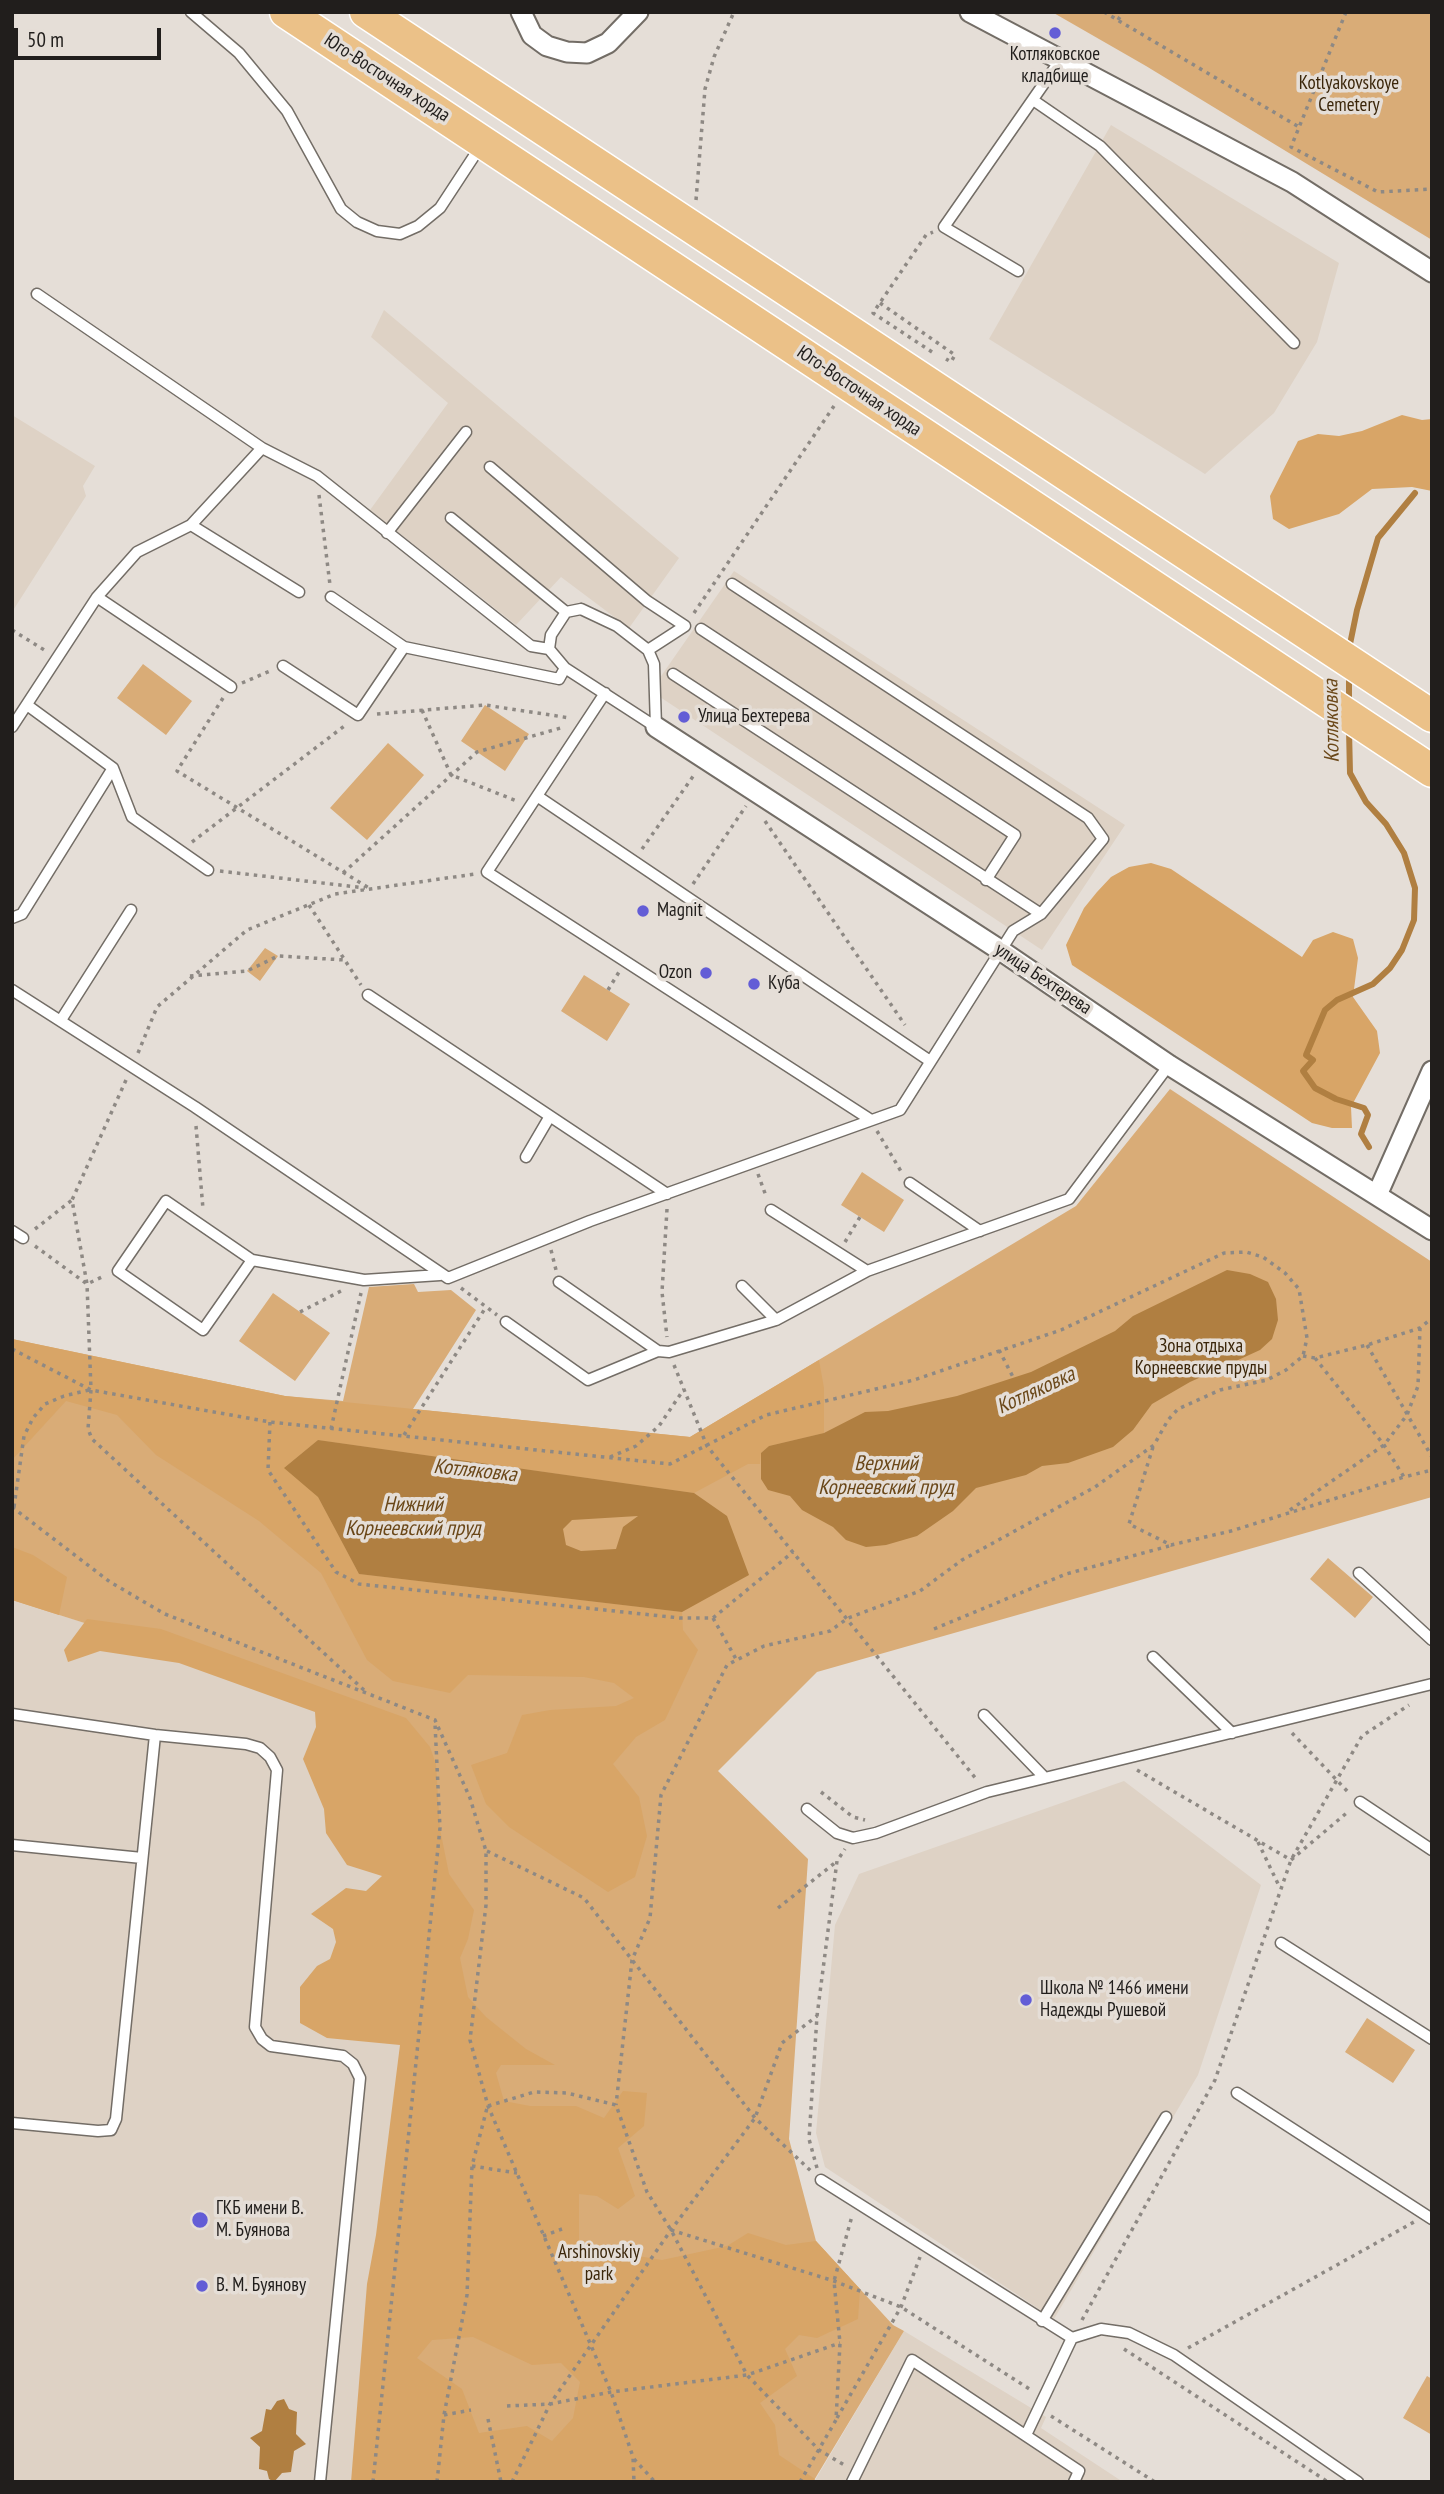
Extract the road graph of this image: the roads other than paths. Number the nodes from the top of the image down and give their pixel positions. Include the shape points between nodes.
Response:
1 (191, 12) edge
2 (286, 12) edge
3 (366, 12) edge
4 (521, 12) edge
5 (638, 12) edge
6 (970, 12) edge
7 (1061, 59) junction
8 (1033, 100) junction
9 (485, 141) junction
10 (1018, 271) dead end
11 (1432, 272) edge
12 (37, 294) dead end
13 (1294, 343) dead end
14 (466, 432) dead end
15 (262, 448) junction
16 (490, 467) dead end
17 (451, 519) dead end
18 (191, 526) junction
19 (387, 533) junction
20 (732, 584) dead end
21 (299, 592) dead end
22 (97, 597) junction
23 (331, 597) road end
24 (566, 612) junction
25 (701, 629) dead end
26 (404, 648) junction
27 (549, 649) junction
28 (648, 650) junction
29 (283, 666) road end
30 (565, 668) junction
31 (673, 674) dead end
32 (230, 687) road end
33 (605, 693) junction
34 (27, 705) junction
35 (1432, 716) edge
36 (12, 727) edge
37 (656, 727) junction
38 (113, 768) junction
39 (1432, 771) edge
40 (537, 796) junction
41 (208, 870) road end
42 (986, 880) junction
43 (131, 910) dead end
44 (1041, 914) junction
45 (12, 918) edge
46 (1000, 950) junction
47 (12, 990) edge
48 (368, 995) road end
49 (61, 1020) junction
50 (930, 1061) junction
51 (1170, 1065) junction
52 (1432, 1071) edge
53 (550, 1116) junction
54 (871, 1120) junction
55 (526, 1157) dead end
56 (910, 1183) dead end
57 (667, 1194) junction
58 (1377, 1195) junction
59 (771, 1210) road end
60 (1432, 1230) edge
61 (12, 1231) edge
62 (980, 1231) junction
63 (23, 1238) road end
64 (252, 1260) junction
65 (867, 1271) junction
66 (444, 1277) junction
67 (559, 1282) road end
68 (742, 1286) dead end
69 (776, 1320) junction
70 (506, 1322) road end
71 (658, 1351) junction
72 (1359, 1573) dead end
73 (1432, 1640) edge
74 (1153, 1657) dead end
75 (1432, 1684) edge
76 (12, 1714) edge
77 (984, 1715) dead end
78 (1232, 1733) junction
79 (155, 1735) junction
80 (1045, 1778) junction
81 (1360, 1802) road end
82 (807, 1809) dead end
83 (12, 1845) edge
84 (1432, 1850) edge
85 (142, 1858) junction
86 (1281, 1943) dead end
87 (1432, 2039) edge
88 (1237, 2093) dead end
89 (1166, 2117) dead end
90 (12, 2123) edge
91 (821, 2180) road end
92 (1429, 2218) edge
93 (1042, 2321) junction
94 (1072, 2337) junction
95 (1027, 2435) junction
96 (855, 2477) edge
97 (320, 2482) edge
98 (1074, 2482) edge
99 (1358, 2482) edge

1 - 9 lane via 239,52 287,111 341,209 357,222 400,233 418,226 440,208
2 - 9 main road, Юго-Восточная хорда
3 - 35 main road
4 - 5 street via 532,35 547,46 587,53 608,43
6 - 7 street
7 - 8 lane
7 - 11 street via 1292,182
8 - 10 lane via 944,228
8 - 13 lane via 1100,146
9 - 39 main road, Юго-Восточная хорда
12 - 15 lane
14 - 19 lane
15 - 18 lane
15 - 19 lane via 317,476
16 - 28 lane via 648,601 685,626
17 - 24 lane
18 - 21 lane
18 - 22 lane via 137,552
19 - 27 lane via 531,646
20 - 44 lane via 1088,818 1103,839
22 - 32 lane
22 - 34 lane
23 - 26 lane
24 - 27 lane via 551,635
24 - 28 lane via 581,609 597,614
25 - 42 lane via 1016,835
26 - 29 lane via 358,715
26 - 30 lane via 559,679
27 - 30 lane
28 - 37 lane via 654,664
30 - 33 lane
31 - 42 lane
33 - 37 lane
33 - 40 lane
34 - 36 lane
34 - 38 lane
37 - 46 street, улица Бехтерева
38 - 41 lane via 132,817
38 - 45 lane via 22,914
40 - 50 lane
40 - 54 lane via 487,872
42 - 44 lane
43 - 49 lane
44 - 46 lane via 1013,931
46 - 50 lane
46 - 51 street, улица Бехтерева
47 - 49 lane
48 - 53 lane
49 - 66 lane
50 - 54 lane via 900,1110
51 - 58 street, улица Бехтерева
51 - 62 lane via 1069,1199
52 - 58 street
53 - 55 lane
53 - 57 lane
54 - 57 lane
56 - 62 lane
57 - 66 lane
58 - 60 street, улица Бехтерева
59 - 65 lane
61 - 63 lane
62 - 65 lane
64 - 64 lane via 166,1201 118,1271 203,1330
64 - 66 lane via 364,1280
65 - 69 lane
67 - 71 lane
68 - 69 lane
69 - 71 lane via 669,1352
70 - 71 lane via 588,1380
72 - 73 lane
74 - 78 lane
75 - 78 lane
76 - 79 lane
77 - 80 lane
78 - 80 lane
79 - 85 lane
79 - 97 lane via 246,1744 270,1757 277,1770 277,1784 255,2027 271,2046 343,2056 360,2078
80 - 82 lane via 988,1792 853,1838 837,1833
81 - 84 lane
83 - 85 lane
85 - 90 lane via 116,2119 111,2130
86 - 87 lane
88 - 92 lane
89 - 93 lane
91 - 93 lane
93 - 94 lane
94 - 95 lane
94 - 99 lane via 1101,2329 1129,2333 1174,2356
95 - 96 lane via 912,2360
95 - 98 lane via 1079,2471

